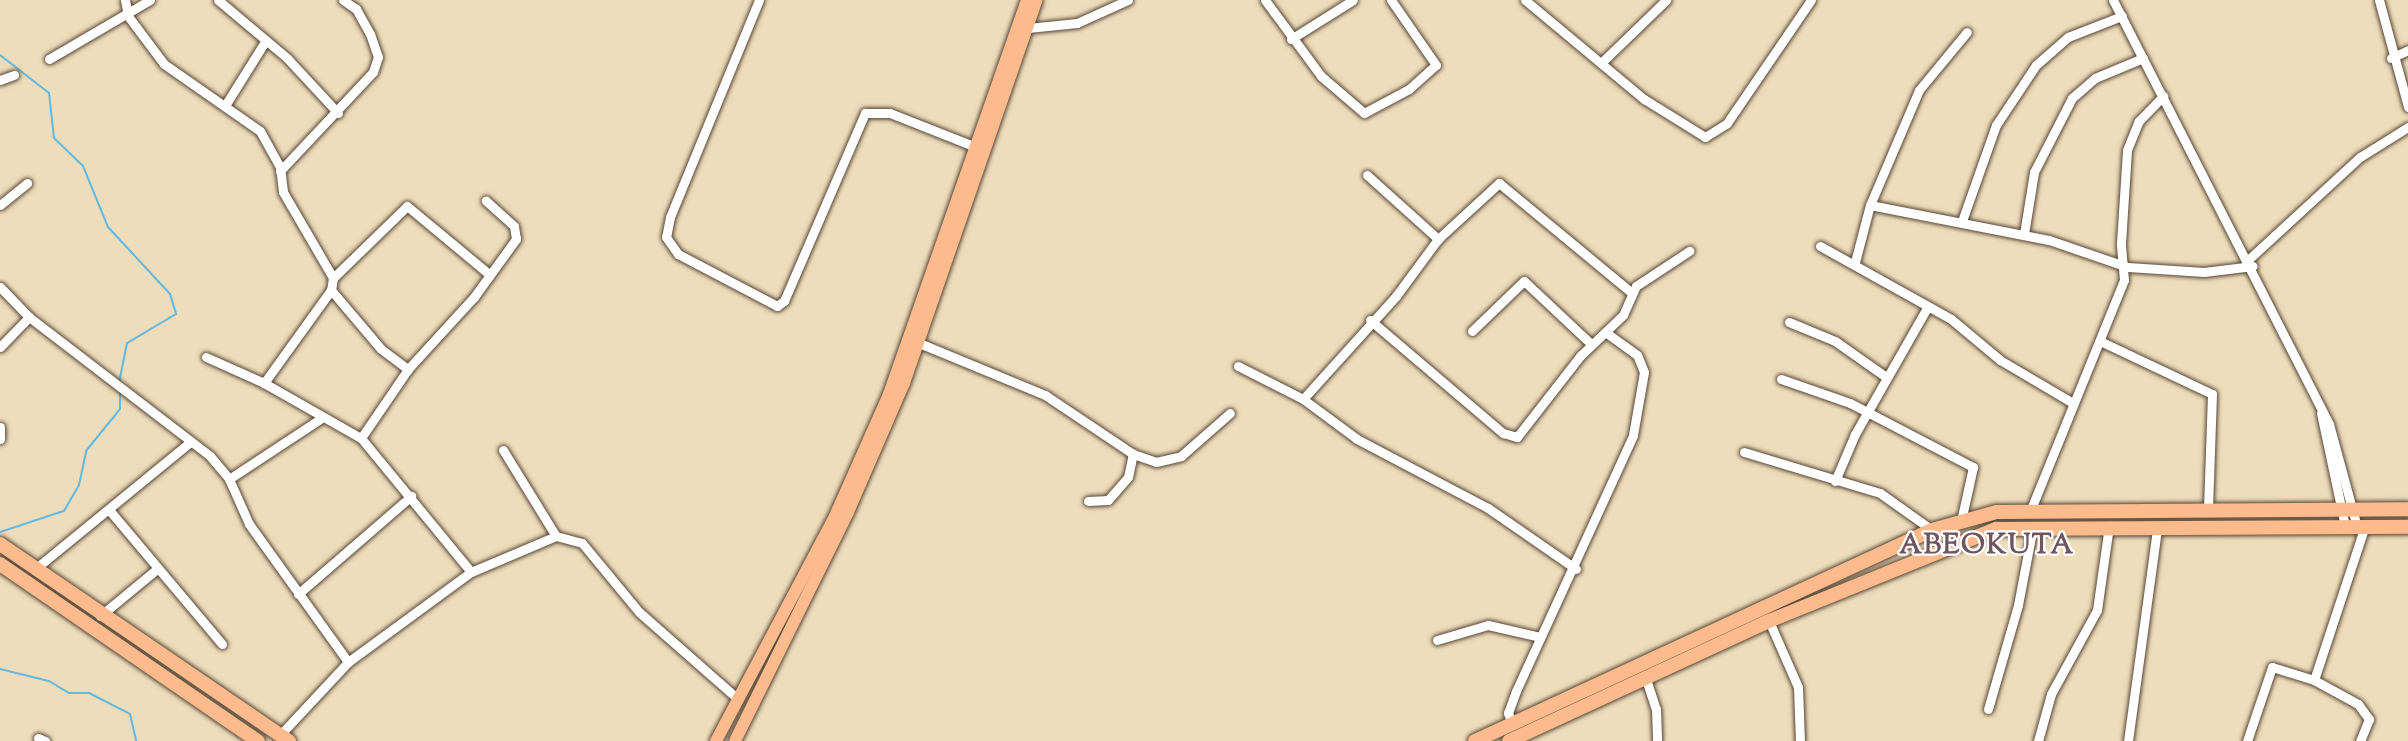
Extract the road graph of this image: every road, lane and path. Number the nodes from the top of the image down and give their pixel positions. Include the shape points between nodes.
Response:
1 (125, 0) edge
2 (150, 0) edge
3 (218, 0) edge
4 (343, 0) edge
5 (759, 0) edge
6 (1027, 0) edge
7 (1037, 0) edge
8 (1128, 0) edge
9 (1265, 0) edge
10 (1353, 0) edge
11 (1391, 0) edge
12 (1525, 0) edge
13 (1666, 0) edge
14 (1811, 0) edge
15 (2113, 0) edge
16 (2379, 0) edge
17 (128, 16) junction
18 (2122, 16) junction
19 (1028, 28) junction
20 (1967, 32) dead end
21 (1291, 39) junction
22 (266, 40) junction
23 (2408, 50) edge
24 (2143, 58) junction
25 (2391, 58) junction
26 (49, 59) dead end
27 (1601, 63) junction
28 (14, 75) dead end
29 (0, 80) edge
30 (1000, 92) junction
31 (2163, 96) junction
32 (226, 104) junction
33 (2408, 107) edge
34 (338, 113) junction
35 (2408, 127) edge
36 (976, 147) junction
37 (280, 171) junction
38 (1367, 175) dead end
39 (27, 183) dead end
40 (486, 201) dead end
41 (0, 205) edge
42 (1870, 205) junction
43 (1962, 221) junction
44 (2024, 234) junction
45 (1438, 238) junction
46 (1820, 246) dead end
47 (1689, 251) dead end
48 (1855, 262) junction
49 (2251, 263) junction
50 (2120, 265) junction
51 (489, 274) junction
52 (333, 278) junction
53 (0, 287) edge
54 (331, 290) junction
55 (1632, 293) junction
56 (1928, 306) junction
57 (29, 317) junction
58 (1370, 320) junction
59 (1789, 322) dead end
60 (1472, 331) dead end
61 (1605, 332) junction
62 (2100, 341) junction
63 (919, 343) junction
64 (1591, 344) junction
65 (0, 347) edge
66 (206, 357) dead end
67 (1238, 366) dead end
68 (408, 369) junction
69 (1886, 377) junction
70 (1780, 379) dead end
71 (264, 383) junction
72 (1303, 399) junction
73 (2071, 402) junction
74 (1867, 412) junction
75 (1230, 413) dead end
76 (320, 419) junction
77 (0, 427) edge
78 (361, 438) junction
79 (0, 439) edge
80 (189, 443) junction
81 (502, 450) dead end
82 (1744, 452) dead end
83 (1133, 454) junction
84 (229, 479) junction
85 (1836, 481) junction
86 (411, 496) junction
87 (1088, 501) dead end
88 (2208, 508) junction
89 (2350, 508) junction
90 (2031, 509) junction
91 (2408, 509) edge
92 (110, 511) junction
93 (1961, 521) junction
94 (2033, 526) junction
95 (2109, 526) junction
96 (2356, 526) junction
97 (2408, 527) edge
98 (2157, 528) junction
99 (1932, 530) junction
100 (556, 536) junction
101 (0, 544) edge
102 (0, 564) edge
103 (158, 568) junction
104 (35, 569) junction
105 (1576, 569) junction
106 (471, 572) junction
107 (298, 594) junction
108 (100, 616) junction
109 (1769, 621) junction
110 (1540, 637) junction
111 (1437, 640) dead end
112 (222, 644) dead end
113 (348, 662) junction
114 (1646, 679) junction
115 (2314, 680) junction
116 (737, 698) junction
117 (1988, 709) dead end
118 (1512, 725) junction
119 (285, 738) edge
120 (258, 741) edge
121 (716, 741) edge
122 (735, 741) edge
123 (1475, 741) edge
124 (1509, 741) edge
125 (1657, 741) edge
126 (1800, 741) edge
127 (2038, 741) edge
128 (2128, 741) edge
129 (2247, 741) edge
130 (2360, 741) edge

1 - 17 street
2 - 17 street
3 - 22 street
4 - 34 street via 364,20 378,57 374,72
5 - 36 street via 670,217 666,237 678,254 777,306 784,302 865,113 890,113
6 - 30 main road
7 - 19 main road
8 - 19 street via 1077,23
9 - 21 street
10 - 21 street
11 - 21 street via 1437,65 1409,90 1372,110 1358,111
12 - 27 street
13 - 27 street
14 - 27 street via 1727,123 1708,137 1644,99
15 - 18 street
16 - 25 street
17 - 26 street
17 - 32 street via 164,64
18 - 24 street
18 - 43 street via 2068,37 2036,65 1996,125
19 - 30 main road
20 - 42 street via 1919,90
22 - 32 street
22 - 34 street
23 - 25 street
24 - 31 street
24 - 44 street via 2090,81 2072,98 2034,172
25 - 33 street
28 - 29 street
30 - 36 main road
30 - 63 main road
31 - 49 street
31 - 50 street via 2139,121 2127,150
32 - 37 street via 260,131
34 - 37 street
35 - 49 street via 2360,157
36 - 116 main road via 889,394 835,516
37 - 52 street via 283,192
38 - 45 street
39 - 41 street
40 - 51 street via 517,232
42 - 43 street
42 - 48 street
43 - 44 street
44 - 50 street
45 - 55 street via 1498,183
45 - 58 street via 1396,296
46 - 48 street
47 - 55 street via 1646,274
48 - 56 street
49 - 50 street via 2167,272
49 - 89 street via 2321,413 2330,424
50 - 62 street via 2124,280
51 - 52 street via 407,206
51 - 68 street
52 - 54 street
53 - 57 street
54 - 68 street via 381,350
54 - 71 street
55 - 61 street via 1623,315
56 - 69 street
56 - 73 street via 2000,360
57 - 65 street
57 - 80 street
58 - 64 street via 1510,436 1523,436
58 - 72 street
59 - 69 street via 1835,341
60 - 64 street via 1524,281
61 - 64 street
61 - 105 street via 1637,355 1644,372 1641,400 1633,435
62 - 73 street
62 - 88 street via 2212,393
63 - 83 street via 1045,395
63 - 122 main road via 848,512
66 - 71 street
67 - 72 street
68 - 78 street
69 - 74 street
70 - 74 street
71 - 76 street
72 - 105 street via 1357,439 1488,508
73 - 90 street
74 - 85 street
74 - 93 street via 1973,466
75 - 83 street via 1181,456 1156,462
76 - 78 street
76 - 84 street
77 - 79 street
78 - 86 street
80 - 84 street via 210,456
80 - 92 street
81 - 100 street
82 - 85 street
83 - 87 street via 1128,477 1108,500
84 - 107 street via 249,524
85 - 99 street via 1880,493
86 - 106 street
86 - 107 street
88 - 89 highway
88 - 90 highway
89 - 91 highway
89 - 96 street
90 - 93 highway
92 - 103 street
92 - 104 street
93 - 99 highway
94 - 95 highway
94 - 109 highway via 1996,529 1940,547
94 - 117 street via 2018,605
95 - 98 highway
95 - 127 street via 2097,610 2051,694
96 - 97 highway
96 - 98 highway
96 - 115 street
98 - 128 street
99 - 118 highway
100 - 106 street
100 - 116 street via 582,543 639,612
101 - 104 highway
102 - 120 highway
103 - 108 street
103 - 112 street
104 - 108 highway
105 - 110 street
106 - 113 street
107 - 113 street
108 - 119 highway
109 - 114 highway
109 - 126 street via 1798,687
110 - 111 street via 1488,625
110 - 118 street via 1508,713
113 - 119 street
114 - 124 highway
114 - 125 street via 1656,709
115 - 129 street via 2272,667
115 - 130 street via 2368,712
116 - 121 main road
118 - 123 highway

